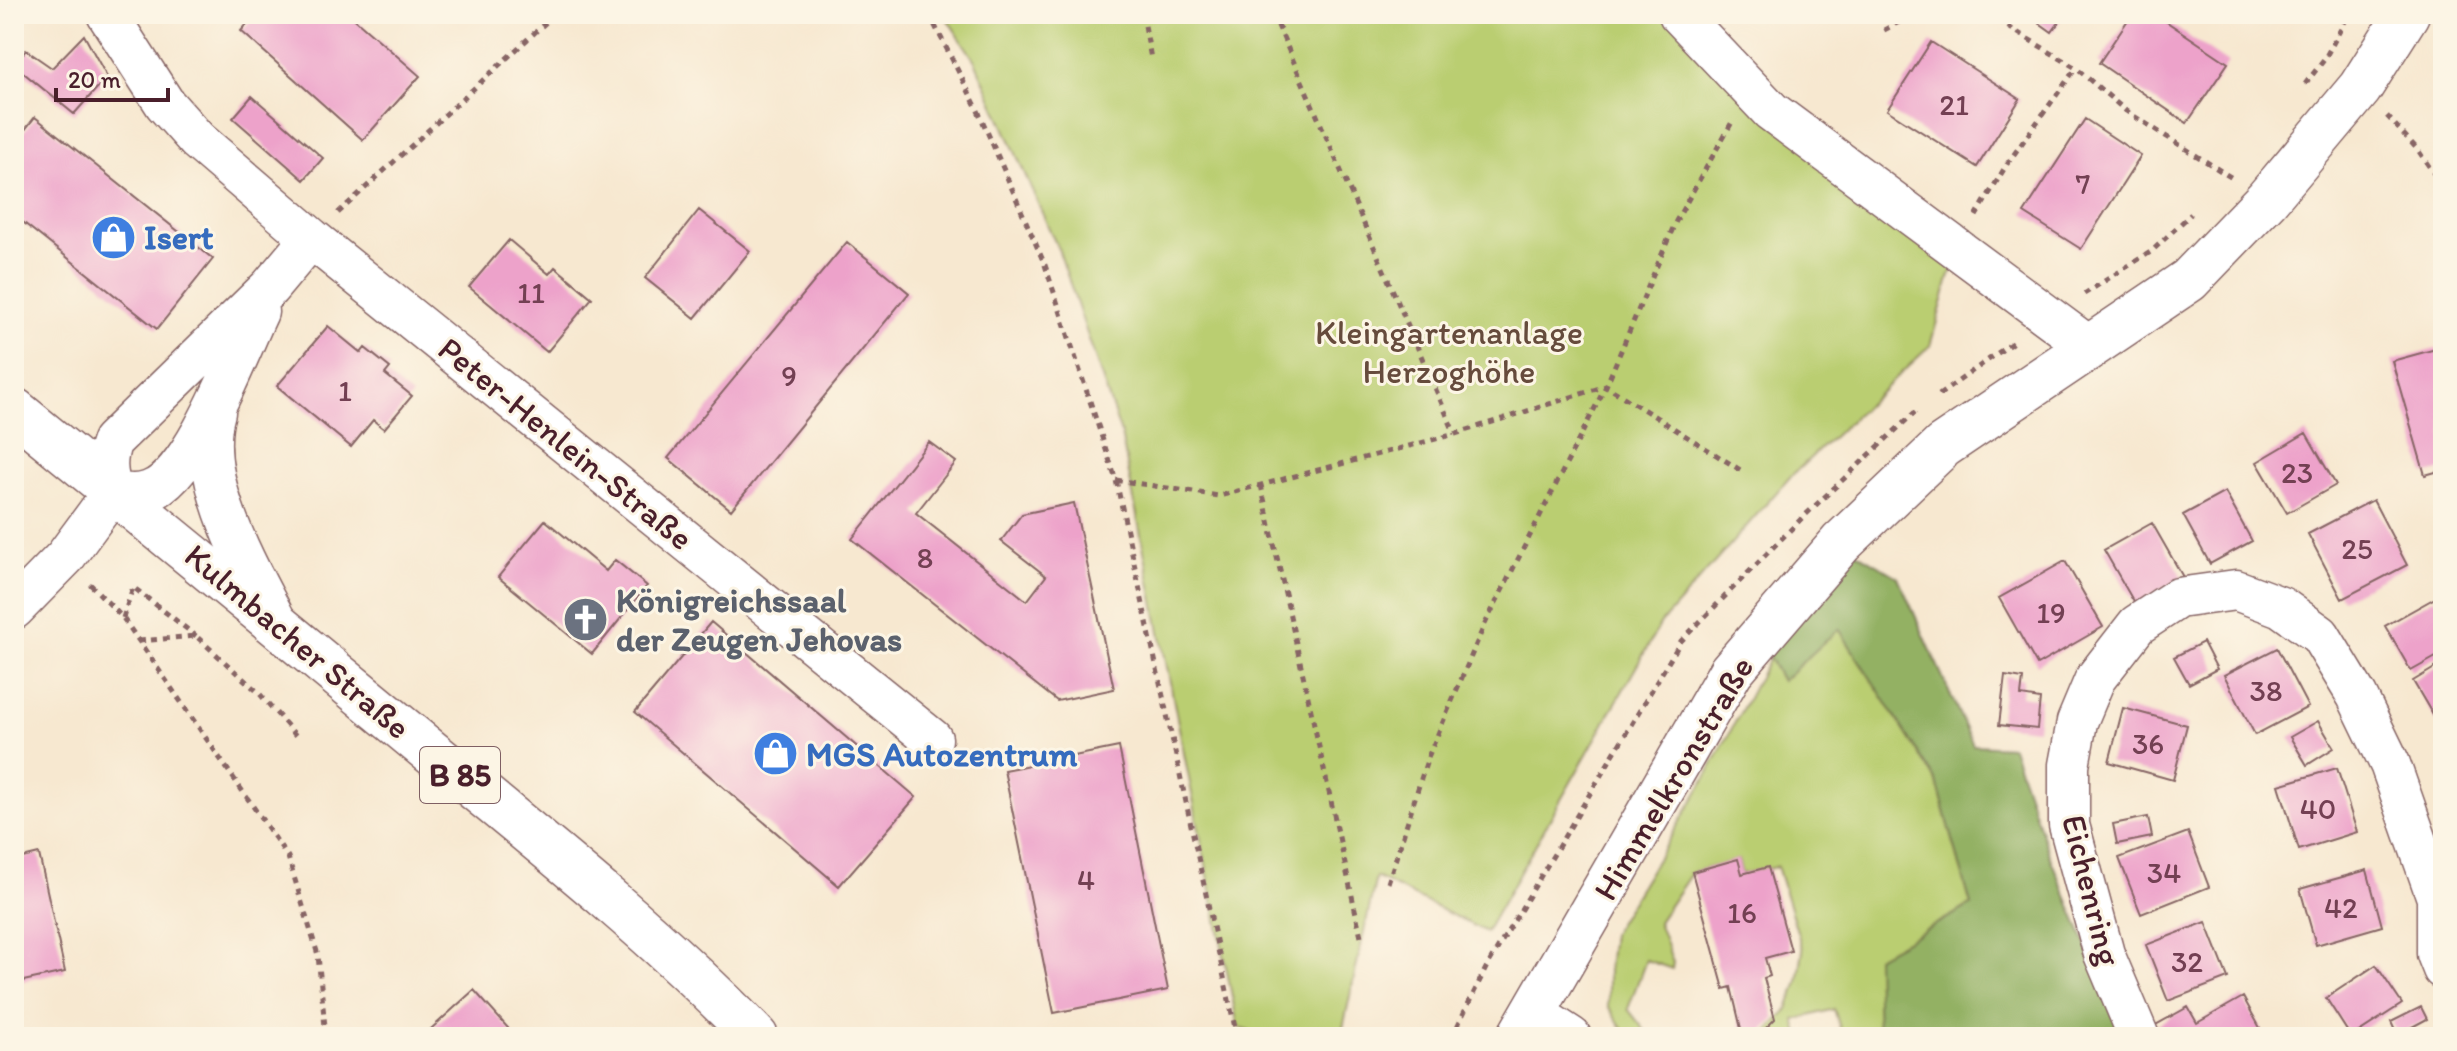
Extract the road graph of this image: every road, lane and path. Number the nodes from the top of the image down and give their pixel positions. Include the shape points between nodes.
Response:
1 (107, 14) edge
2 (555, 14) edge
3 (929, 14) edge
4 (1143, 14) edge
5 (1273, 14) edge
6 (1679, 14) edge
7 (1914, 14) edge
8 (1987, 14) edge
9 (2407, 14) edge
10 (1884, 30) dead end
11 (1151, 59) dead end
12 (2076, 68) junction
13 (2360, 88) junction
14 (1750, 90) junction
15 (2443, 187) edge
16 (2267, 199) junction
17 (311, 238) junction
18 (1958, 247) junction
19 (270, 287) junction
20 (2091, 348) junction
21 (1606, 386) junction
22 (218, 401) junction
23 (14, 410) edge
24 (1455, 434) junction
25 (1742, 471) dead end
26 (1116, 480) junction
27 (1261, 485) junction
28 (113, 492) junction
29 (14, 609) edge
30 (277, 623) junction
31 (196, 636) junction
32 (138, 641) junction
33 (297, 737) dead end
34 (932, 739) dead end
35 (1388, 883) dead end
36 (2440, 896) edge
37 (1362, 941) dead end
38 (2443, 969) edge
39 (1526, 1025) edge
40 (326, 1037) edge
41 (756, 1037) edge
42 (1237, 1037) edge
43 (1571, 1037) edge
44 (2139, 1037) edge

1 - 17 street, Peter-Henlein-Straße via 165,104 197,140
2 - 17 path
3 - 26 path via 976,106 1045,265
4 - 11 path
5 - 24 path
6 - 14 street
7 - 10 path
8 - 12 path
9 - 13 street, Himmelkronstraße
12 - 16 path via 2126,111
12 - 18 path via 2007,164
13 - 15 path via 2418,150
13 - 16 street, Himmelkronstraße
14 - 18 street via 1771,111
14 - 21 path via 1676,221
16 - 20 street, Himmelkronstraße via 2189,280
17 - 19 street
17 - 34 street, Peter-Henlein-Straße
18 - 20 street
19 - 22 street
19 - 28 street via 112,441 107,476
20 - 39 street, Himmelkronstraße via 1943,446 1841,543 1731,671
21 - 24 path
21 - 25 path
21 - 35 path via 1484,626 1428,757
22 - 28 street via 190,451 162,484 140,494
22 - 30 street via 211,441 215,478 243,556
23 - 28 street, Kulmbacher Straße / B 85
24 - 27 path
26 - 27 path via 1219,496
26 - 42 path
27 - 37 path
28 - 29 street via 65,557
28 - 30 street, Kulmbacher Straße / B 85
30 - 41 street, Kulmbacher Straße / B 85 via 584,877
31 - 32 path
31 - 32 path via 133,587 123,618
31 - 33 path via 259,693
32 - 40 path via 288,857 318,955
36 - 38 street, Eichenring via 2437,954
36 - 44 street, Eichenring via 2390,764 2320,635 2281,607 2236,590 2178,598 2137,625 2095,679 2077,722 2069,765 2069,825 2104,954
39 - 43 street, Himmelkronstraße

